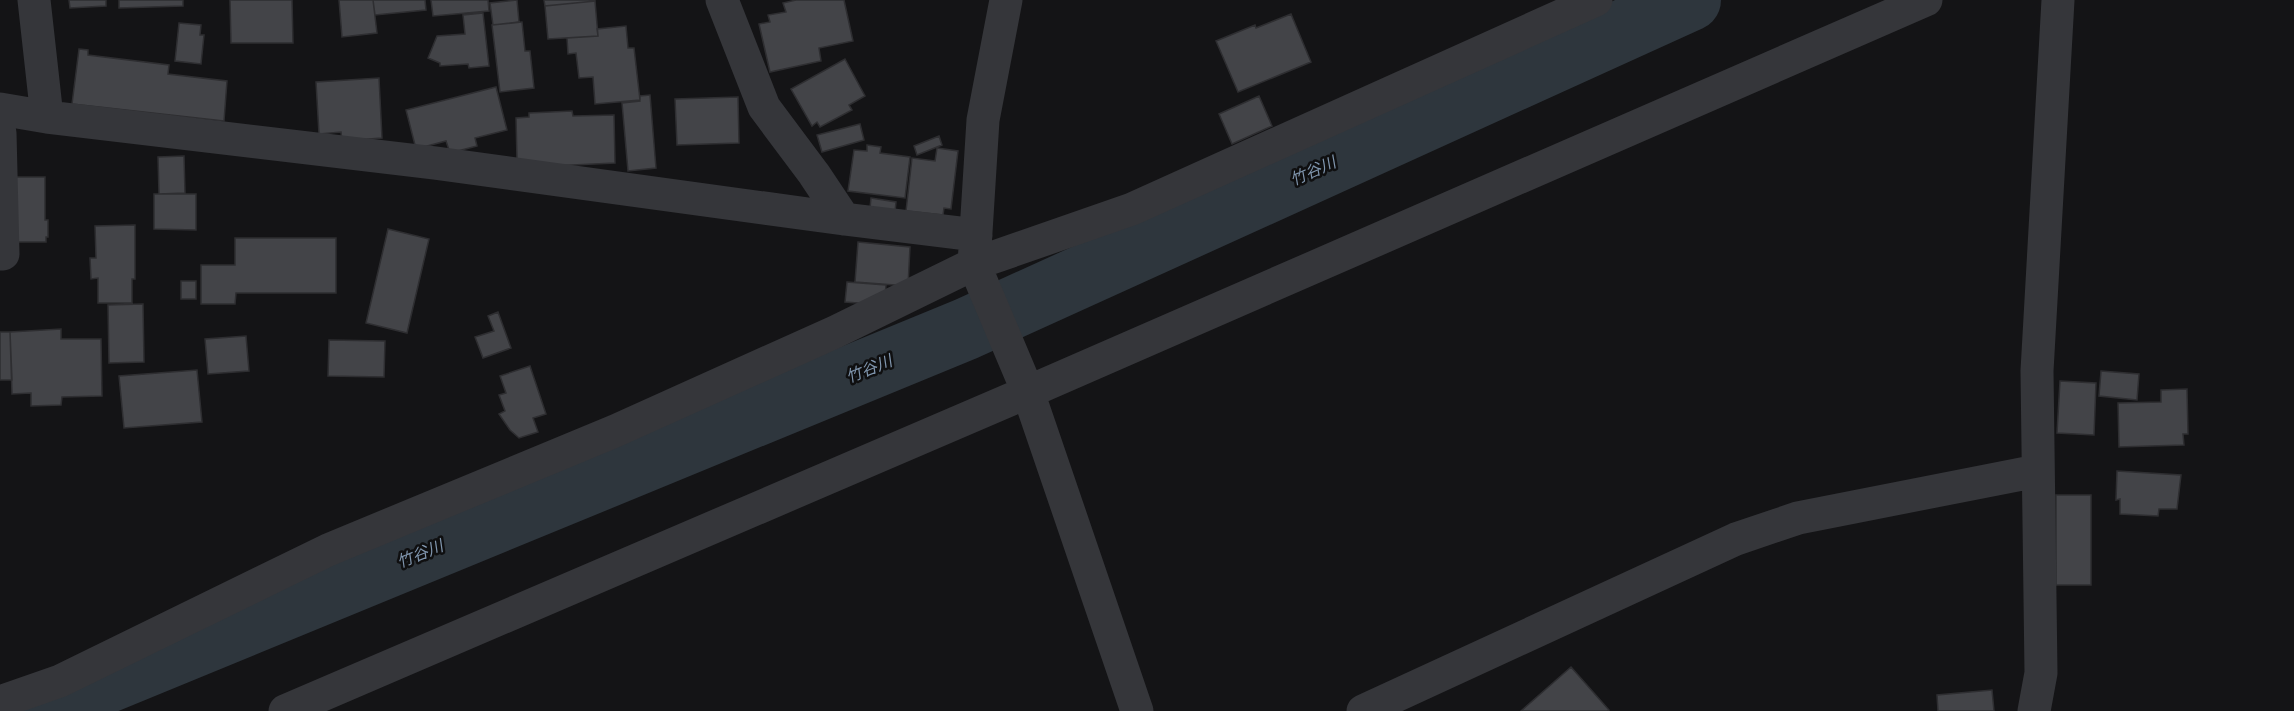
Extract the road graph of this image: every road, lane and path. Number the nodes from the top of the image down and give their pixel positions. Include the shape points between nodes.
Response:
1 (34, 0) edge
2 (722, 0) edge
3 (1006, 0) edge
4 (1596, 0) edge
5 (1926, 0) edge
6 (2058, 0) edge
7 (0, 109) edge
8 (47, 117) junction
9 (0, 133) edge
10 (844, 219) junction
11 (0, 254) edge
12 (977, 262) junction
13 (1028, 392) junction
14 (2037, 471) junction
15 (0, 702) edge
16 (285, 711) edge
17 (1137, 711) edge
18 (1363, 711) edge
19 (2034, 711) edge

1 - 8 street
2 - 10 street via 764,107
3 - 12 street via 983,120
4 - 12 street via 1132,209
5 - 13 street
6 - 14 street via 2037,371
7 - 8 street
8 - 10 street via 435,163
9 - 11 street
10 - 12 street
12 - 13 street
12 - 15 street via 814,342 615,431 328,549 60,681
13 - 16 street
13 - 17 street
14 - 18 street via 1798,518 1736,539
14 - 19 street via 2042,674

